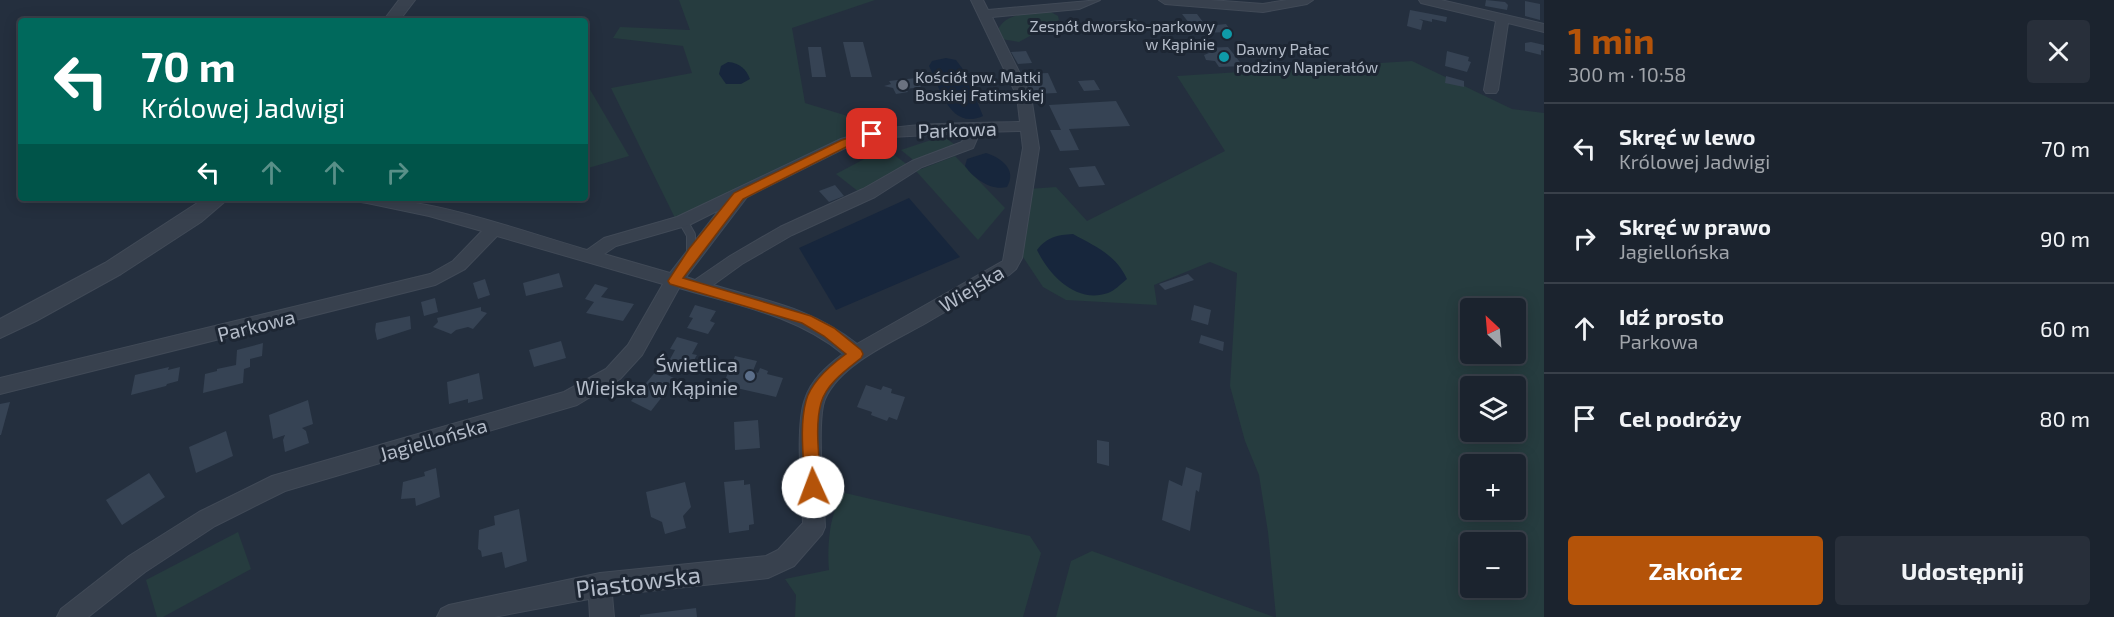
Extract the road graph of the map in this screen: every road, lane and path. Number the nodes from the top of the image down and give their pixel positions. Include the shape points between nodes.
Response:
1 (407, 0) edge
2 (977, 0) edge
3 (1094, 0) edge
4 (1165, 0) edge
5 (1307, 0) edge
6 (1425, 0) edge
7 (1047, 4) edge
8 (985, 15) junction
9 (393, 18) edge
10 (1503, 18) junction
11 (1544, 28) edge
12 (1491, 90) dead end
13 (1026, 126) junction
14 (974, 129) junction
15 (739, 196) junction
16 (215, 201) edge
17 (381, 201) edge
18 (683, 221) junction
19 (494, 229) junction
20 (694, 252) junction
21 (590, 256) junction
22 (675, 281) junction
23 (698, 287) junction
24 (0, 329) edge
25 (856, 354) junction
26 (0, 386) edge
27 (814, 527) joint
28 (600, 584) junction
29 (69, 617) edge
30 (449, 617) edge
31 (602, 617) edge

1 - 9 street
2 - 8 street, Wiejska
3 - 7 street via 1079,5
4 - 5 street via 1263,8
6 - 10 street
7 - 8 street
8 - 13 street, Wiejska via 1024,96
10 - 11 street
10 - 12 street
13 - 14 street, Parkowa
13 - 25 street, Wiejska via 1031,148 1010,265
14 - 15 street, Parkowa via 872,134 846,142
14 - 23 street via 968,145 917,164 869,193 786,231
15 - 18 street, Parkowa
15 - 20 street, Jagiellońska
16 - 24 street via 149,247
17 - 19 street
18 - 20 lane
18 - 21 street, Parkowa via 610,242
19 - 21 street
19 - 26 street, Parkowa via 459,265 435,279
20 - 22 street, Jagiellońska
21 - 22 street
22 - 23 street
22 - 29 street, Jagiellońska via 635,350 612,374 570,399 280,483 207,519 137,564
23 - 25 street via 806,320 829,332
25 - 27 street, Wiejska via 833,372 814,400
27 - 28 street, Piastowska via 786,558 768,567
28 - 30 street, Piastowska
28 - 31 street

